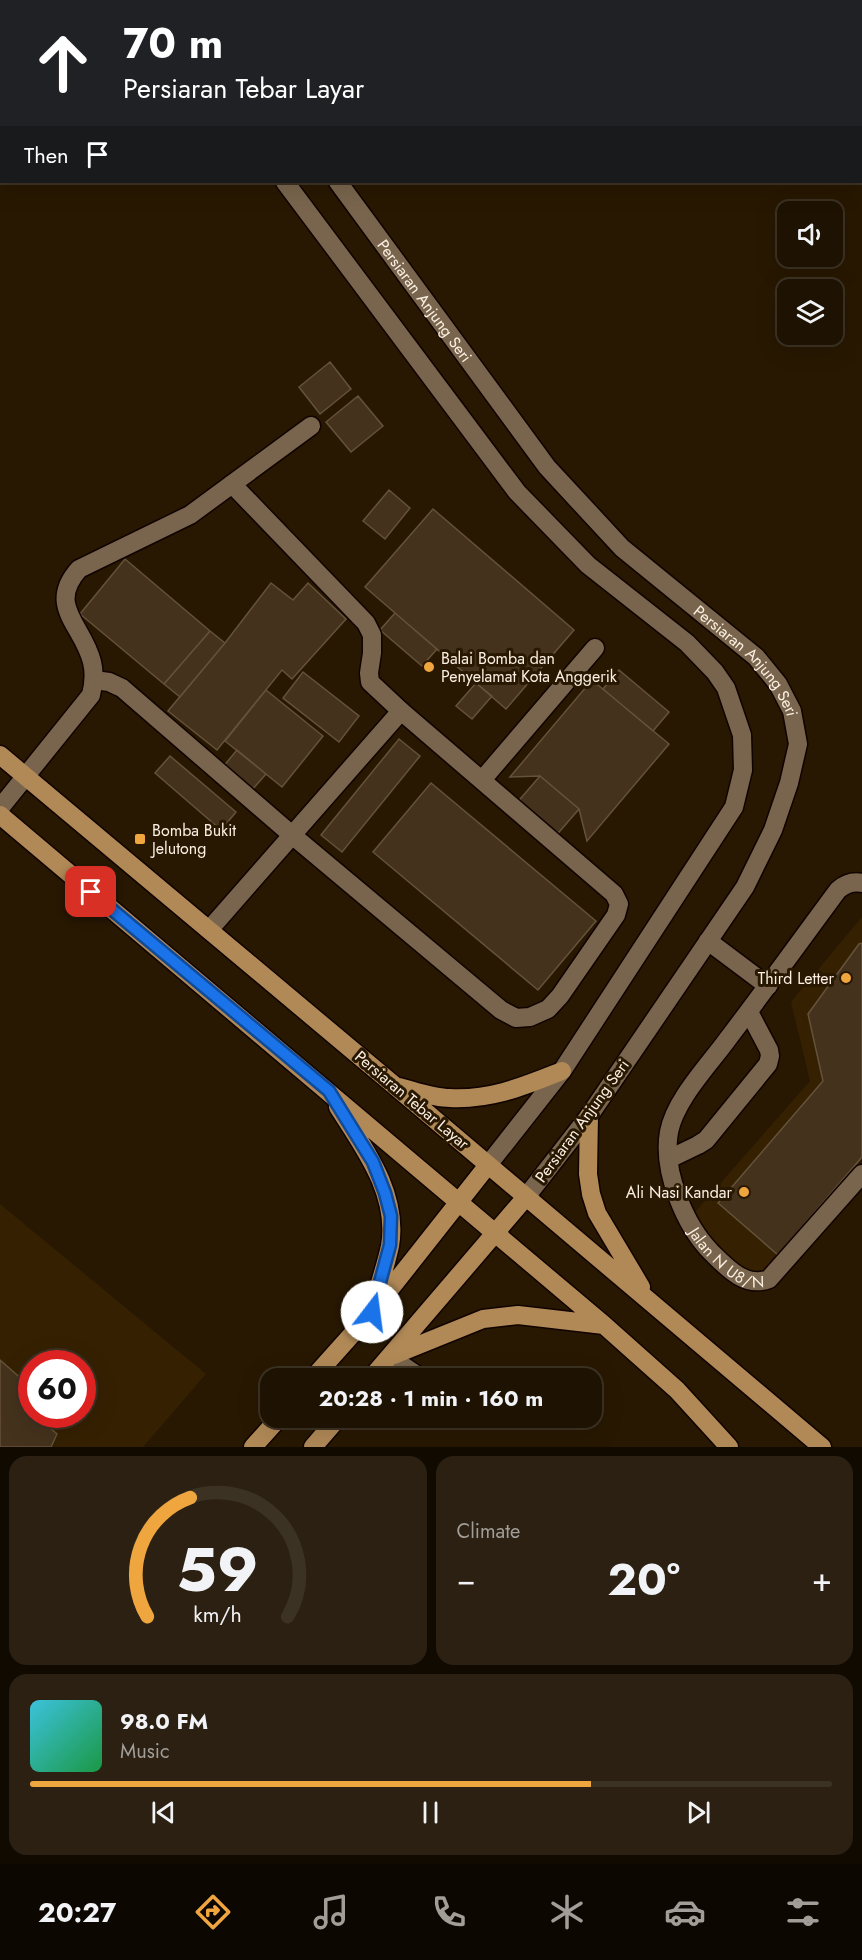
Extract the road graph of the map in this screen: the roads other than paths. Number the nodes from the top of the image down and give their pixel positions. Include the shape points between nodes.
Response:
1 (286, 183) edge
2 (339, 183) edge
3 (311, 426) dead end
4 (232, 484) junction
5 (596, 648) dead end
6 (94, 680) junction
7 (401, 711) junction
8 (0, 755) edge
9 (26, 777) junction
10 (482, 780) junction
11 (0, 808) edge
12 (0, 815) edge
13 (292, 836) junction
14 (862, 883) edge
15 (209, 930) junction
16 (708, 941) junction
17 (768, 986) junction
18 (749, 1012) junction
19 (562, 1071) junction
20 (395, 1086) junction
21 (329, 1091) junction
22 (589, 1116) junction
23 (669, 1159) junction
24 (488, 1165) junction
25 (862, 1174) edge
26 (526, 1197) junction
27 (459, 1202) junction
28 (495, 1233) junction
29 (649, 1301) junction
30 (372, 1312) junction
31 (604, 1325) junction
32 (390, 1357) junction
33 (322, 1368) edge
34 (380, 1368) edge
35 (406, 1368) edge
36 (270, 1428) edge
37 (329, 1428) edge
38 (253, 1447) edge
39 (313, 1447) edge
40 (729, 1447) edge
41 (822, 1447) edge

1 - 19 street, Persiaran Anjung Seri via 517,492 588,565 687,643 715,672 726,688 742,735 743,770 735,807
2 - 16 street, Persiaran Anjung Seri via 547,467 622,549 756,657 778,684 792,711 798,744 773,830 745,887
3 - 4 street
4 - 6 street via 190,515 79,569 68,581 66,606 92,660
4 - 7 street via 366,623 372,635 370,682
5 - 10 street
6 - 9 street via 91,694
6 - 13 street via 122,688
7 - 10 street
7 - 13 street
8 - 9 main road, Persiaran Tebar Layar
9 - 11 street
9 - 15 main road, Persiaran Tebar Layar
10 - 13 street via 614,894 619,904 616,915 560,996 548,1009 530,1017 516,1018 501,1010
12 - 21 main road
13 - 15 street
14 - 17 street, Jalan N U8/N via 838,890
15 - 20 main road, Persiaran Tebar Layar
16 - 17 street
16 - 22 street, Persiaran Anjung Seri
17 - 18 street, Jalan N U8/N
18 - 23 street, Jalan N U8/N via 679,1106 669,1134
18 - 23 street via 769,1050 768,1064 706,1140
19 - 20 main road via 516,1090 488,1096 448,1098
19 - 24 street, Persiaran Anjung Seri
20 - 24 main road, Persiaran Tebar Layar
21 - 27 main road
21 - 30 main road via 373,1162 391,1216 390,1245
22 - 26 street, Persiaran Anjung Seri
22 - 29 main road via 588,1174 597,1213
23 - 25 street, Jalan N U8/N via 675,1192 706,1247 727,1268 759,1283 769,1279
24 - 26 main road, Persiaran Tebar Layar
24 - 27 main road
26 - 28 main road
26 - 29 main road, Persiaran Tebar Layar
27 - 28 main road
27 - 30 main road
28 - 31 main road
28 - 32 main road
29 - 41 main road, Persiaran Tebar Layar
30 - 33 main road
31 - 32 main road via 518,1316 483,1318
31 - 40 main road via 677,1390
32 - 34 main road
32 - 35 street
36 - 38 main road
37 - 39 main road

